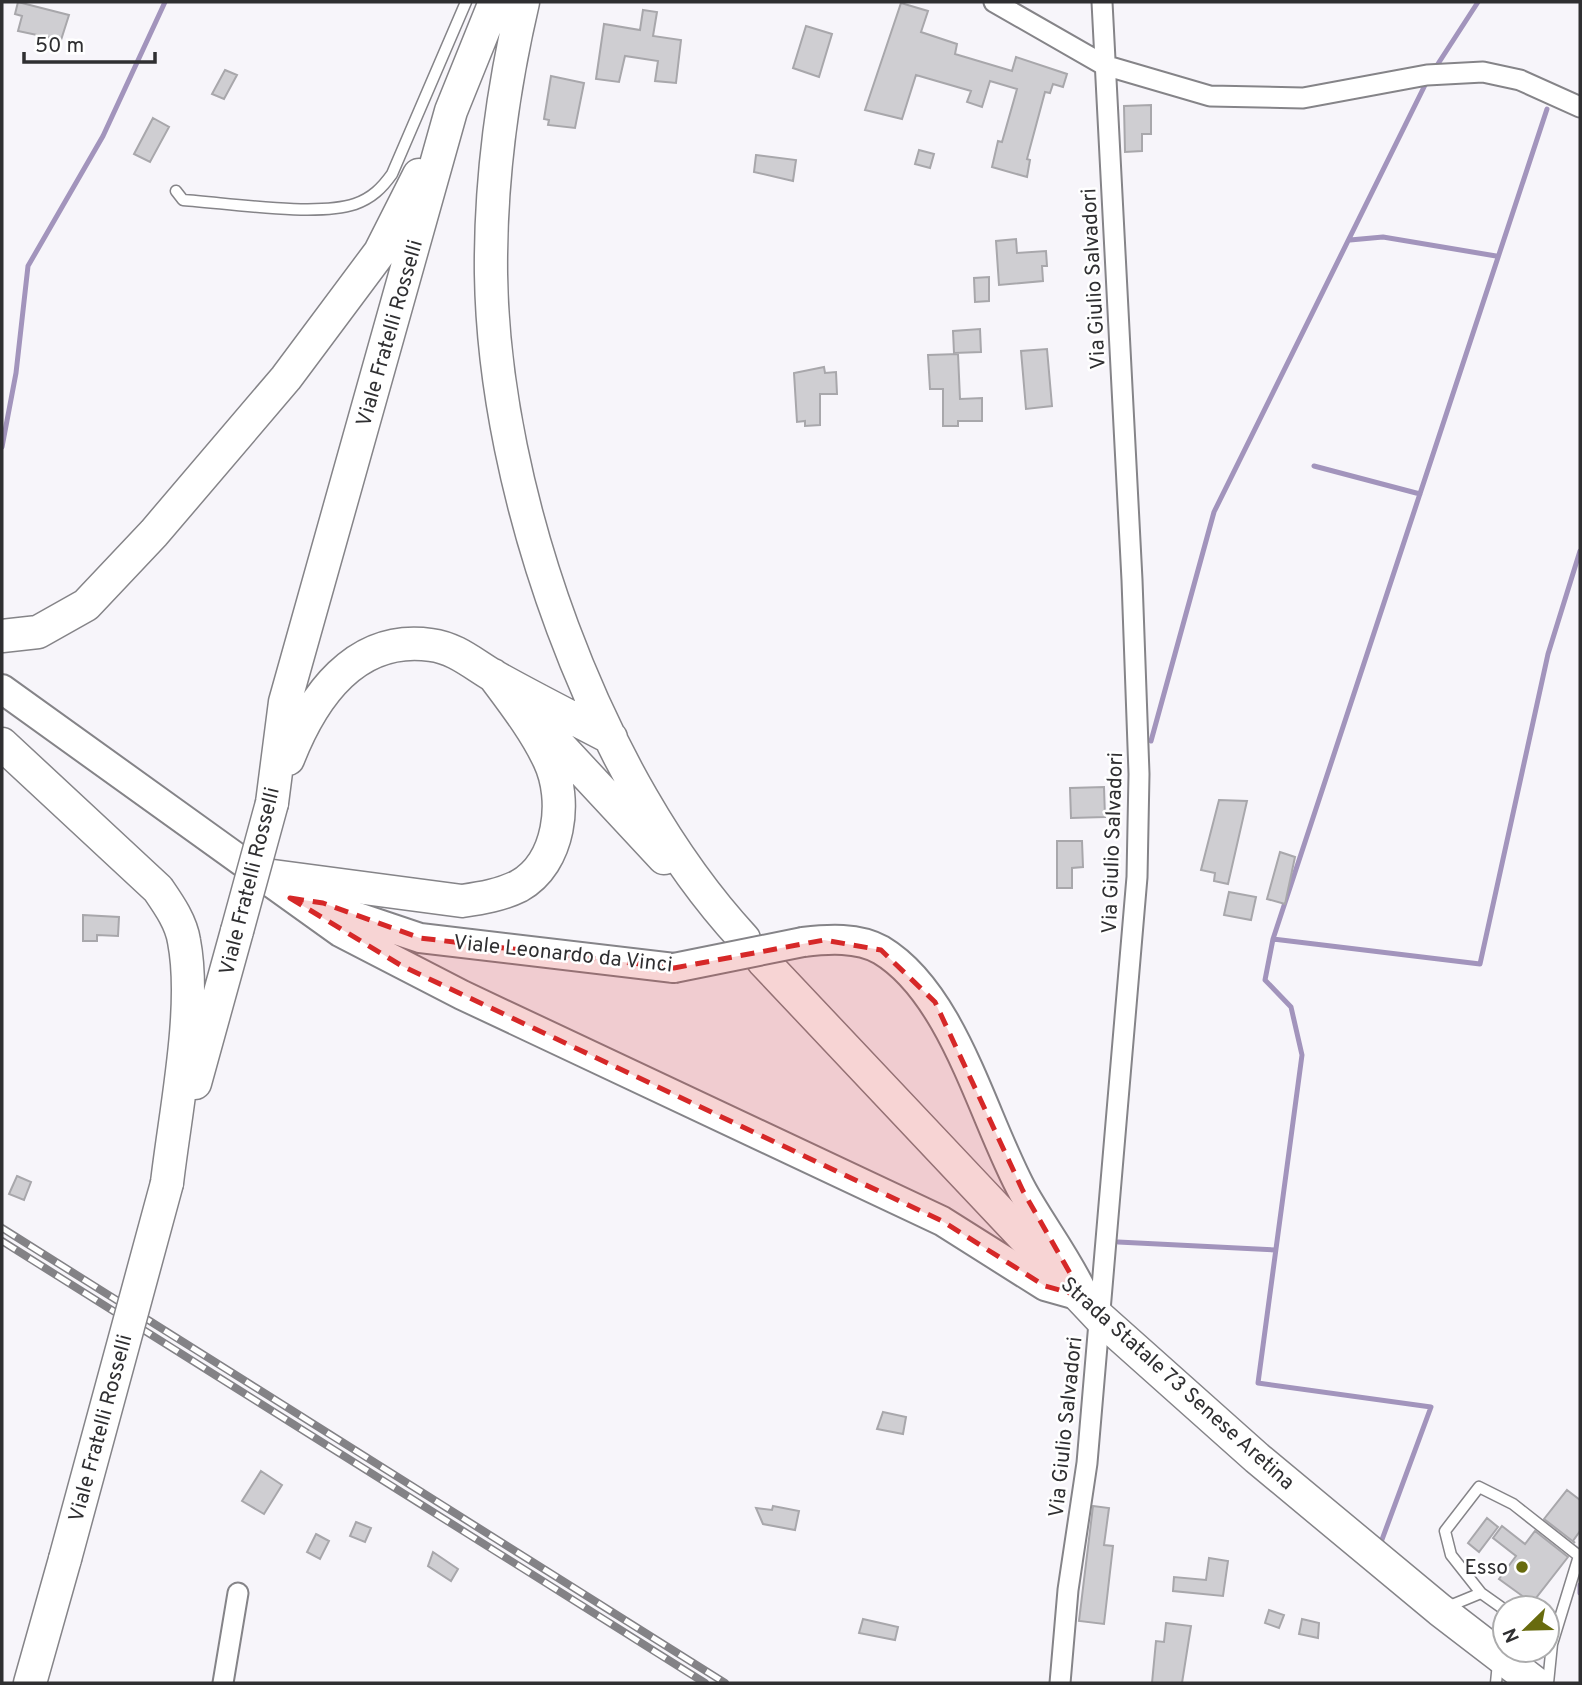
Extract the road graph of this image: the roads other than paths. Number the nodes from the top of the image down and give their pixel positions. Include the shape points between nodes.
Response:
1 (466, 2) edge
2 (495, 2) edge
3 (523, 2) edge
4 (993, 2) edge
5 (1102, 2) edge
6 (1104, 65) junction
7 (1580, 107) edge
8 (451, 111) junction
9 (176, 191) dead end
10 (2, 636) edge
11 (493, 675) junction
12 (2, 689) edge
13 (611, 738) junction
14 (2, 744) edge
15 (571, 757) junction
16 (272, 803) junction
17 (258, 874) junction
18 (290, 898) junction
19 (719, 912) junction
20 (167, 1182) junction
21 (1089, 1307) junction
22 (238, 1593) dead end
23 (1481, 1593) junction
24 (1491, 1600) edge
25 (1561, 1608) edge
26 (1440, 1611) junction
27 (1548, 1664) edge
28 (1497, 1669) edge
29 (30, 1683) edge
30 (223, 1683) edge
31 (1060, 1683) edge
32 (1535, 1683) edge
33 (1548, 1683) edge

1 - 9 lane via 392,174 379,191 357,203 329,209 183,200
2 - 8 main road, Viale Fratelli Rosselli
3 - 13 main road, Strada Statale 73 Senese Aretina via 498,129 491,275 496,345 509,431 540,556 573,652
4 - 6 street
5 - 6 street, Via Giulio Salvadori
6 - 7 street via 1210,96 1303,97 1427,75 1483,72 1520,80
6 - 21 street, Via Giulio Salvadori via 1139,787 1137,877 1119,1111 1101,1276
8 - 10 main road via 380,252 268,399 154,533 86,605 38,632
8 - 16 main road, Viale Fratelli Rosselli via 285,702
11 - 13 main road
11 - 15 main road
11 - 16 main road via 469,658 432,645 398,645 353,664 313,705
11 - 17 main road via 551,762 558,791 559,824 546,860 521,885 462,901
12 - 17 main road, Viale Leonardo da Vinci
13 - 15 main road via 595,752
13 - 19 main road, Strada Statale 73 Senese Aretina via 642,797
14 - 20 main road via 158,889 184,939 188,969 184,1048
15 - 19 main road
16 - 20 main road, Viale Fratelli Rosselli, bridge
17 - 18 main road, Viale Leonardo da Vinci
18 - 21 main road, Viale Leonardo da Vinci via 402,966 942,1221 1045,1286
18 - 21 main road, Viale Leonardo da Vinci, bridge via 323,903 420,938 674,968 803,942 854,941 881,950 935,1002 1023,1191 1069,1264
19 - 21 main road, Strada Statale 73 Senese Aretina
20 - 29 main road, Viale Fratelli Rosselli, bridge
21 - 26 main road, Strada Statale 73 Senese Aretina via 1257,1458
21 - 31 street, Via Giulio Salvadori via 1087,1463
22 - 30 street
23 - 24 lane
23 - 25 lane via 1451,1555 1444,1531 1479,1487 1513,1504 1579,1556
23 - 26 lane
26 - 28 main road, Strada Statale 73 Senese Aretina
27 - 33 lane
28 - 32 main road, Strada Statale 73 Senese Aretina

